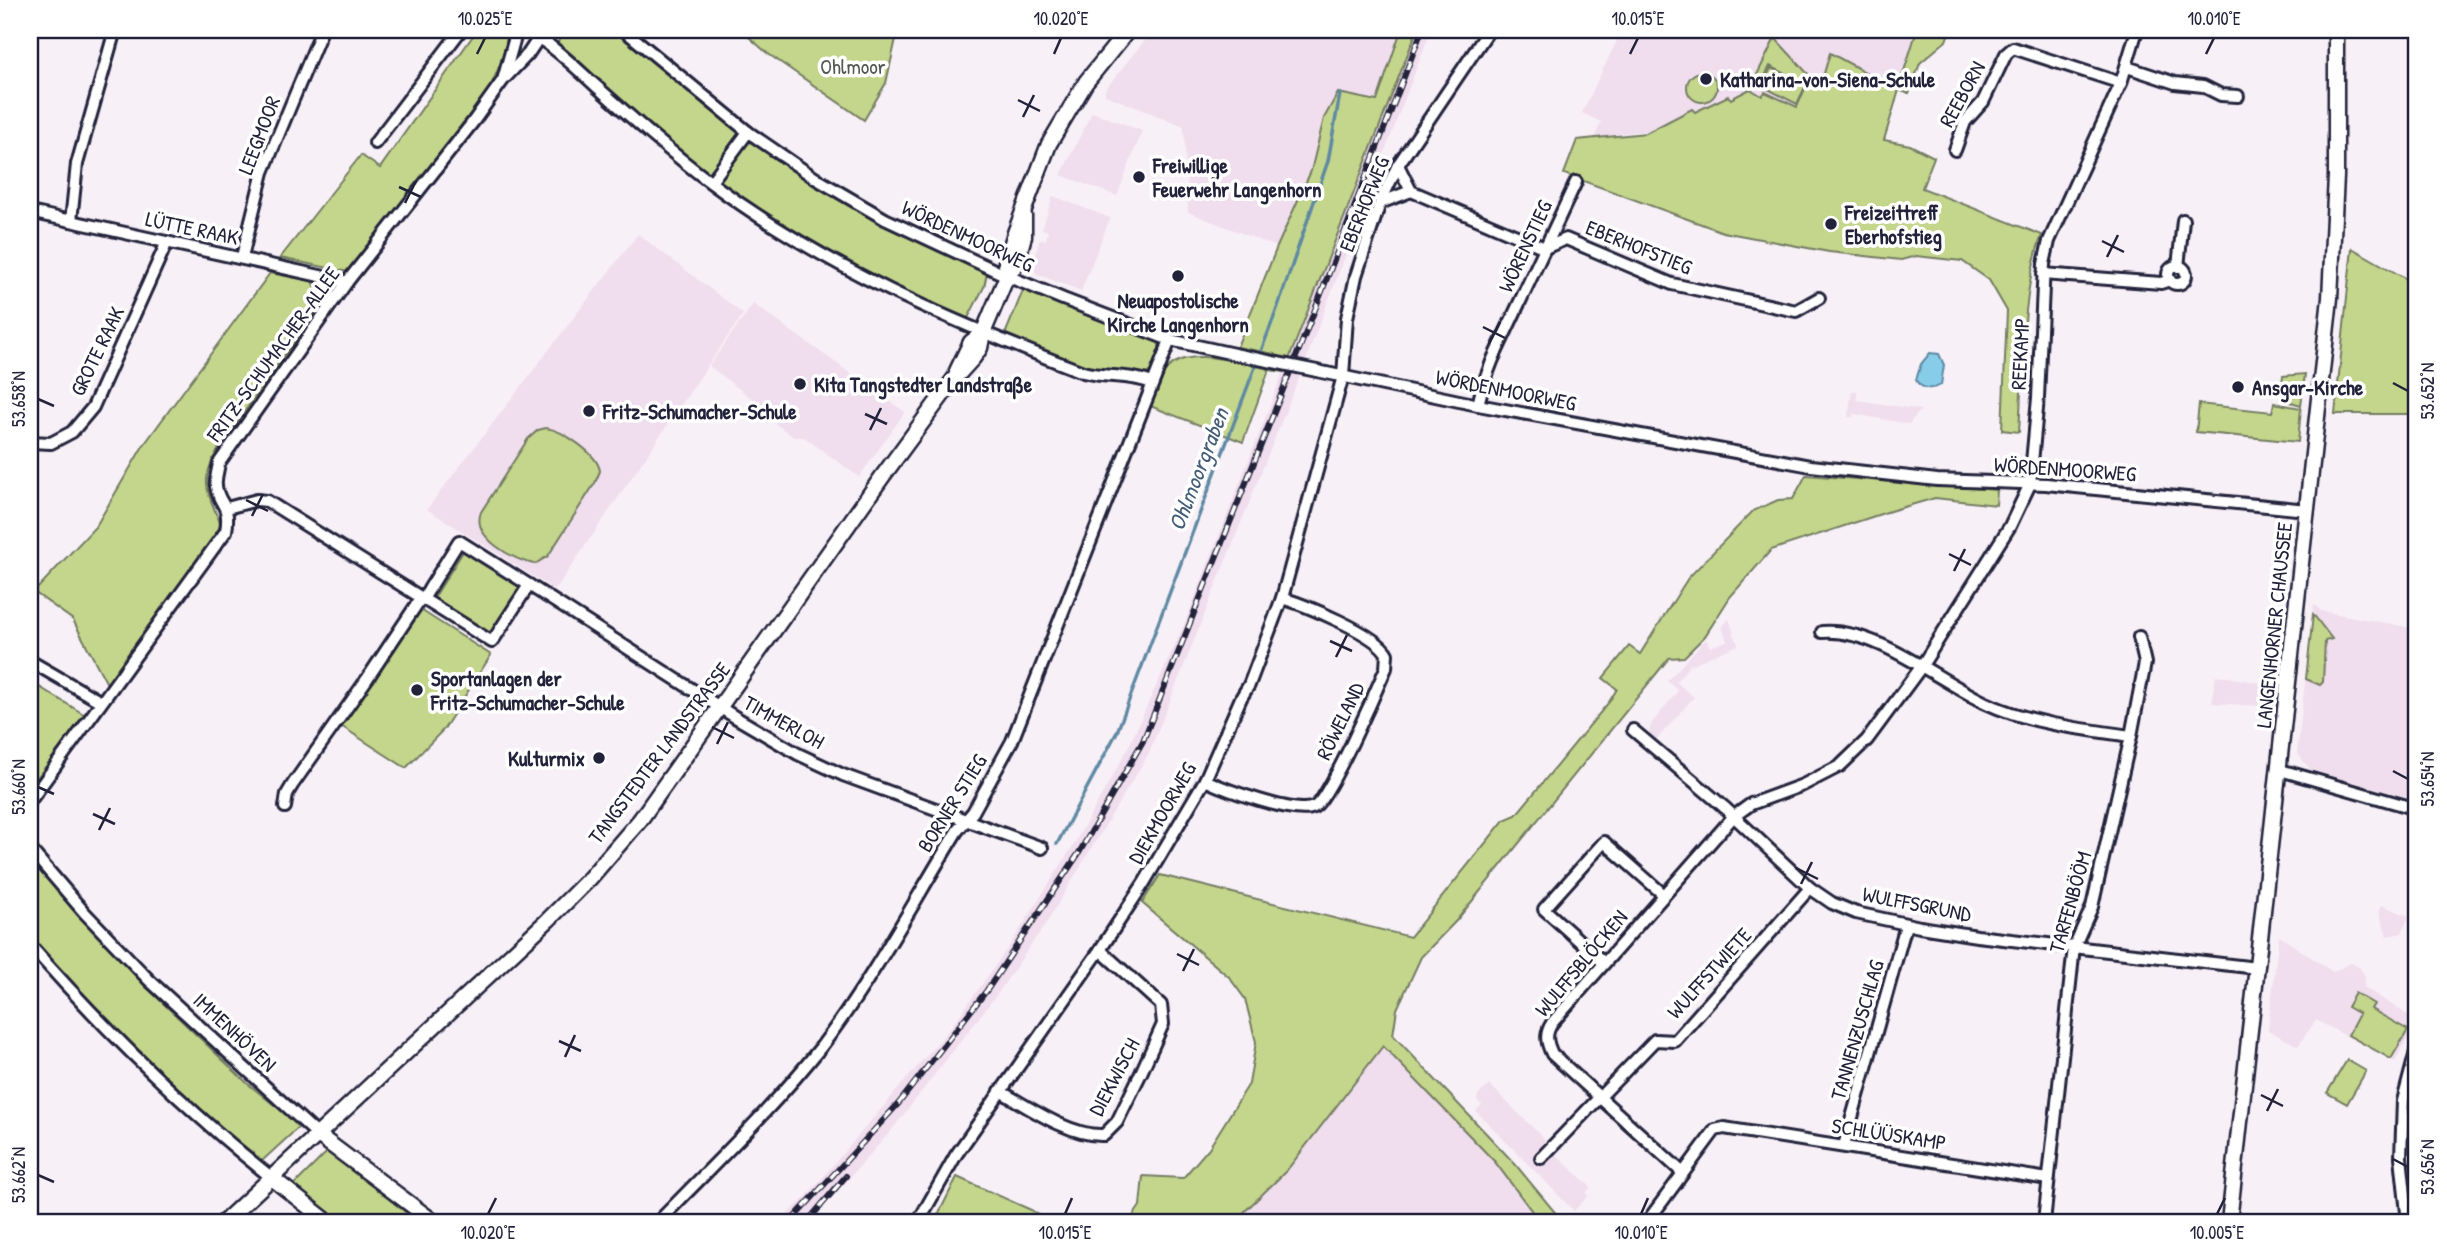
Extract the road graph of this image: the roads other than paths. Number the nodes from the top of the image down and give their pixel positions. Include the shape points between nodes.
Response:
1 (115, 30) edge
2 (322, 30) edge
3 (461, 30) edge
4 (517, 30) edge
5 (624, 30) edge
6 (1128, 30) edge
7 (1489, 30) edge
8 (2137, 30) edge
9 (2336, 30) edge
10 (535, 33) edge
11 (2127, 67) junction
12 (503, 80) junction
13 (2121, 83) junction
14 (2238, 96) dead end
15 (748, 132) junction
16 (375, 144) dead end
17 (1955, 150) dead end
18 (1398, 165) junction
19 (1576, 182) dead end
20 (711, 183) junction
21 (1411, 191) junction
22 (1380, 203) junction
23 (30, 212) edge
24 (2183, 220) dead end
25 (71, 221) junction
26 (167, 242) junction
27 (1545, 247) junction
28 (242, 257) junction
29 (2043, 274) junction
30 (1007, 276) junction
31 (347, 282) junction
32 (1819, 298) dead end
33 (983, 333) junction
34 (1170, 340) junction
35 (1343, 376) junction
36 (1152, 383) junction
37 (1478, 405) junction
38 (30, 442) edge
39 (2030, 484) junction
40 (226, 508) junction
41 (2307, 510) junction
42 (529, 585) junction
43 (422, 598) junction
44 (1282, 598) junction
45 (1822, 632) dead end
46 (2139, 638) dead end
47 (30, 661) edge
48 (1920, 667) junction
49 (101, 702) junction
50 (720, 708) junction
51 (1633, 730) dead end
52 (2131, 736) junction
53 (2280, 770) junction
54 (1205, 780) junction
55 (30, 801) edge
56 (285, 807) dead end
57 (2417, 808) edge
58 (1733, 817) junction
59 (965, 822) junction
60 (1042, 848) dead end
61 (30, 849) edge
62 (1810, 888) junction
63 (1664, 895) junction
64 (1906, 925) junction
65 (30, 945) edge
66 (2074, 947) junction
67 (1100, 950) junction
68 (1604, 963) junction
69 (2257, 968) junction
70 (2417, 1048) edge
71 (1000, 1091) junction
72 (1600, 1099) junction
73 (318, 1135) junction
74 (1844, 1146) junction
75 (1541, 1158) dead end
76 (1683, 1174) junction
77 (272, 1178) junction
78 (2048, 1179) junction
79 (224, 1222) edge
80 (328, 1222) edge
81 (434, 1222) edge
82 (658, 1222) edge
83 (918, 1222) edge
84 (1647, 1222) edge
85 (2044, 1222) edge
86 (2229, 1222) edge
87 (2408, 1222) edge

1 - 25 street via 77,164
2 - 28 street, LEEGMOOR via 263,172
3 - 16 street
4 - 12 street, FRITZ-SCHUMACHER-ALLEE
5 - 15 street, WÖRDENMOORWEG
6 - 30 street, TANGSTEDTER LANDSTRASSE via 1061,121 1015,233 1006,262
7 - 18 street, EBERHOFWEG
8 - 11 street, REEKAMP
9 - 41 street, LANGENHORNER CHAUSSEE via 2333,258
10 - 12 street, FRITZ-SCHUMACHER-ALLEE
10 - 20 street
11 - 13 street, REEKAMP
11 - 14 street
12 - 31 street, FRITZ-SCHUMACHER-ALLEE
13 - 17 street, REEBORN via 2013,48 1979,110 1965,122
13 - 29 street, REEKAMP via 2049,241
15 - 20 street
15 - 30 street, WÖRDENMOORWEG via 885,219
18 - 21 street
18 - 22 street, EBERHOFWEG
19 - 27 street, WÖRENSTIEG
20 - 33 street via 810,248 896,295
21 - 22 street
21 - 27 street, EBERHOFSTIEG
22 - 35 street, EBERHOFWEG via 1347,318
23 - 25 street, LÜTTE RAAK
24 - 29 street via 2179,267 2170,271 2170,280
25 - 26 street, LÜTTE RAAK
26 - 28 street, LÜTTE RAAK
26 - 38 street, GROTE RAAK via 93,407 72,432 51,443
27 - 32 street, EBERHOFSTIEG via 1566,239 1672,284 1762,305 1796,311
27 - 37 street, WÖRENSTIEG via 1488,372
28 - 31 street, LÜTTE RAAK
29 - 39 street, REEKAMP
30 - 33 street, TANGSTEDTER LANDSTRASSE
30 - 34 street, WÖRDENMOORWEG
31 - 40 street, FRITZ-SCHUMACHER-ALLEE via 219,463 216,487
33 - 36 street via 1083,372
33 - 50 street, TANGSTEDTER LANDSTRASSE via 971,342 954,379
34 - 35 street, WÖRDENMOORWEG, bridge
34 - 36 street, BORNER STIEG
35 - 37 street, WÖRDENMOORWEG
35 - 44 street, DIEKMOORWEG
36 - 59 street, BORNER STIEG via 1012,741
37 - 39 street, WÖRDENMOORWEG via 1811,466 1937,480
39 - 41 street, WÖRDENMOORWEG
39 - 48 street, REEKAMP via 2010,526
40 - 43 street via 267,501
40 - 49 street, FRITZ-SCHUMACHER-ALLEE via 226,531
41 - 53 street, LANGENHORNER CHAUSSEE
42 - 43 street via 492,642
42 - 43 street, TIMMERLOH via 459,541
42 - 50 street, TIMMERLOH
43 - 56 street, TIMMERLOH via 287,793
44 - 54 street, DIEKMOORWEG via 1249,685
44 - 54 street, RÖWELAND via 1376,640 1387,654 1386,668 1315,807 1276,804
45 - 48 street via 1840,630
46 - 52 street, TARFENBÖÖM via 2145,663
47 - 49 street
48 - 52 street via 1986,703 2022,716
48 - 58 street, REEKAMP via 1880,725 1840,765 1751,804
49 - 55 street, FRITZ-SCHUMACHER-ALLEE
50 - 59 street, TIMMERLOH via 843,775
50 - 73 street, TANGSTEDTER LANDSTRASSE via 640,820 590,878
51 - 58 street, WULFFSGRUND
52 - 66 street, TARFENBÖÖM via 2092,907
53 - 57 street
53 - 69 street, LANGENHORNER CHAUSSEE
54 - 67 street, DIEKMOORWEG
58 - 62 street, WULFFSGRUND
58 - 63 street, WULFFSBLÖCKEN
59 - 60 street, TIMMERLOH
59 - 82 street, BORNER STIEG via 822,1045
61 - 73 street, IMMENHÖVEN via 149,981
62 - 64 street, WULFFSGRUND via 1856,914
62 - 72 street, WULFFSTWIETE via 1675,1041 1656,1040
63 - 68 street, WULFFSBLÖCKEN
63 - 68 street via 1604,842 1544,909
64 - 66 street, WULFFSGRUND
64 - 74 street, TANNENZUSCHLAG
65 - 77 street via 112,1034
66 - 69 street, WULFFSGRUND
66 - 78 street, TARFENBÖÖM
67 - 71 street, DIEKMOORWEG
67 - 71 street, DIEKWISCH via 1161,1005 1163,1024 1117,1122 1104,1135 1092,1136
68 - 72 street, WULFFSBLÖCKEN via 1552,1023 1546,1042 1552,1054
69 - 86 street, LANGENHORNER CHAUSSEE
70 - 87 street via 2403,1101 2401,1157
71 - 83 street, DIEKMOORWEG
72 - 75 street, WULFFSTWIETE
72 - 76 street, WULFFSBLÖCKEN
73 - 77 street, TANGSTEDTER LANDSTRASSE
73 - 81 street, IMMENHÖVEN
74 - 76 street, SCHLÜÜSKAMP via 1724,1128 1715,1130
74 - 78 street, SCHLÜÜSKAMP
76 - 84 street
77 - 79 street, TANGSTEDTER LANDSTRASSE
77 - 80 street
78 - 85 street, TARFENBÖÖM

